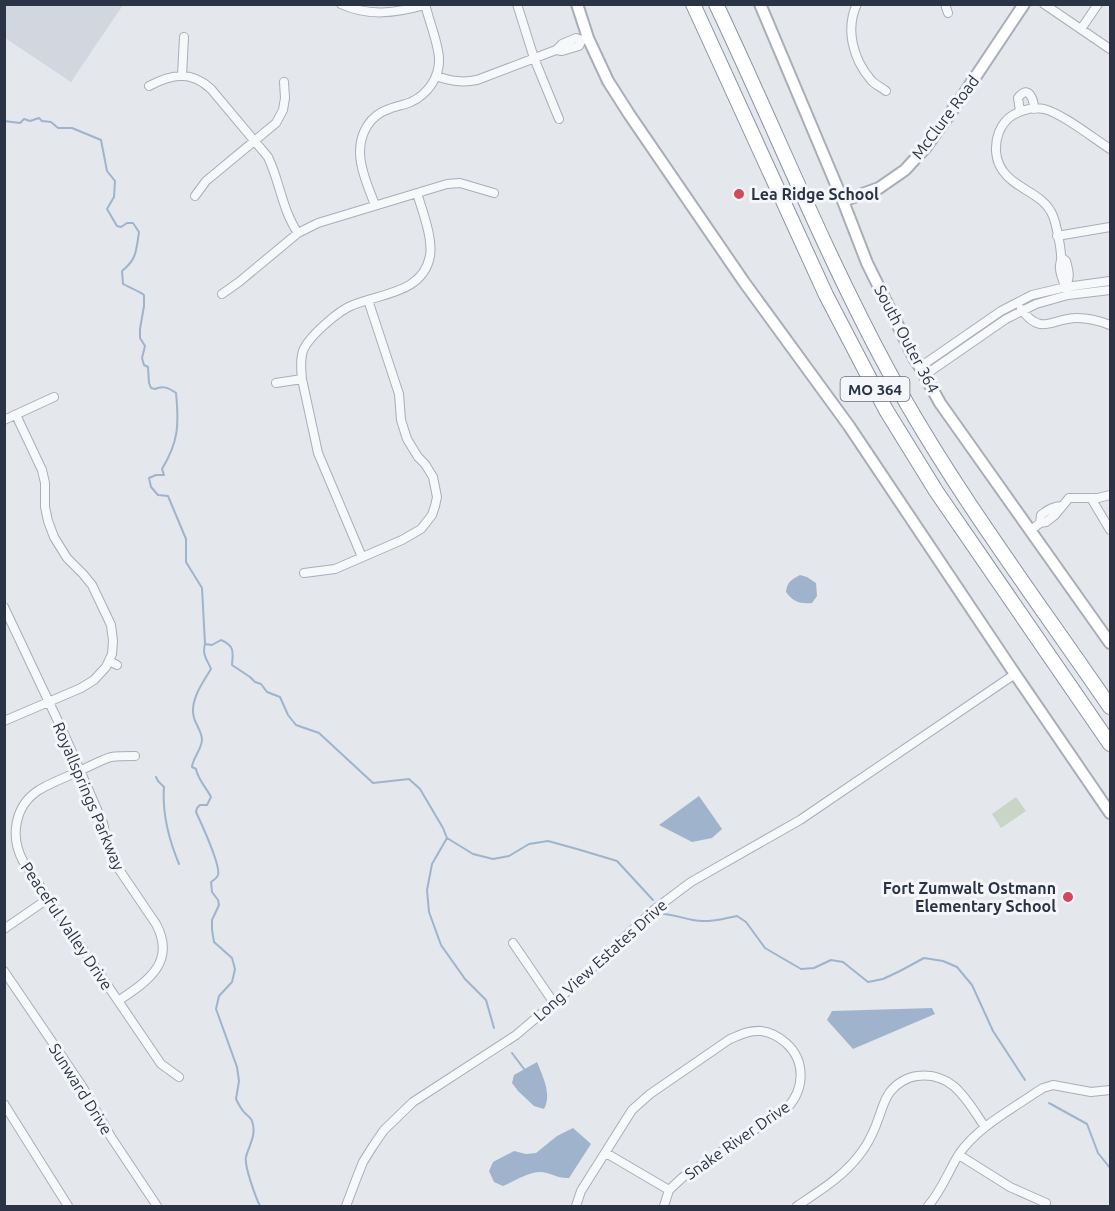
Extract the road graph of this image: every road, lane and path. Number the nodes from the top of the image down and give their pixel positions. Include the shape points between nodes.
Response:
1 (341, 4) edge
2 (517, 4) edge
3 (578, 4) edge
4 (693, 4) edge
5 (717, 4) edge
6 (760, 4) edge
7 (857, 4) edge
8 (945, 4) edge
9 (1024, 4) edge
10 (1044, 4) edge
11 (1098, 4) edge
12 (425, 5) edge
13 (948, 13) dead end
14 (1081, 29) junction
15 (184, 38) dead end
16 (585, 39) junction
17 (1110, 49) edge
18 (534, 58) junction
19 (182, 76) junction
20 (436, 76) junction
21 (284, 82) dead end
22 (149, 86) dead end
23 (886, 91) dead end
24 (1034, 109) junction
25 (1020, 111) junction
26 (559, 119) dead end
27 (255, 141) junction
28 (1110, 149) edge
29 (417, 193) junction
30 (494, 193) dead end
31 (195, 196) dead end
32 (843, 201) junction
33 (375, 205) junction
34 (1110, 227) edge
35 (298, 233) junction
36 (1057, 236) junction
37 (1110, 281) edge
38 (1067, 289) junction
39 (1110, 290) edge
40 (222, 294) dead end
41 (368, 300) junction
42 (1017, 303) junction
43 (1022, 311) junction
44 (1110, 325) edge
45 (922, 371) junction
46 (302, 379) junction
47 (276, 383) dead end
48 (54, 397) dead end
49 (16, 415) junction
50 (4, 420) edge
51 (1110, 495) edge
52 (1091, 498) junction
53 (1035, 526) junction
54 (1110, 530) edge
55 (362, 557) junction
56 (304, 573) dead end
57 (4, 607) edge
58 (1110, 643) edge
59 (109, 661) junction
60 (117, 665) dead end
61 (1015, 674) junction
62 (49, 702) junction
63 (1110, 707) edge
64 (4, 721) edge
65 (1110, 744) edge
66 (135, 756) dead end
67 (80, 771) junction
68 (1110, 813) edge
69 (49, 898) junction
70 (4, 928) edge
71 (513, 943) dead end
72 (4, 971) edge
73 (118, 1001) junction
74 (554, 1003) junction
75 (179, 1077) dead end
76 (1110, 1090) edge
77 (4, 1104) edge
78 (985, 1127) junction
79 (606, 1153) junction
80 (959, 1155) junction
81 (669, 1190) junction
82 (1046, 1203) dead end
83 (154, 1205) edge
84 (68, 1206) edge
85 (346, 1206) edge
86 (576, 1206) edge
87 (664, 1206) edge
88 (797, 1206) edge
89 (928, 1206) edge

1 - 12 street via 377,13
2 - 18 street
3 - 16 street
4 - 65 highway, MO 364 via 826,295 886,410 936,491
5 - 63 highway, MO 364 via 839,273 888,371 947,470
6 - 32 street, South Outer 364
7 - 23 street via 850,29 854,48 871,81
8 - 13 street
9 - 32 street, McClure Road via 964,94 905,170 879,188
10 - 14 street
11 - 14 street
12 - 20 street via 439,56
14 - 17 street
15 - 19 street
16 - 18 street via 579,46
16 - 61 street via 629,114 849,426
18 - 20 street via 477,80 453,82
18 - 26 street
19 - 22 street via 164,78
19 - 27 street via 205,83
20 - 33 street via 421,96 382,111 368,123 360,154
21 - 27 street via 283,110 276,123
24 - 25 street
24 - 25 street via 1033,97 1024,92 1018,98
24 - 28 street via 1059,115
25 - 36 street via 999,132 995,149 999,165 1009,179 1053,213
27 - 31 street via 206,181
27 - 35 street via 273,167 288,216
29 - 30 street via 460,183
29 - 33 street
29 - 41 street via 431,246 428,265 408,287
32 - 45 street, South Outer 364 via 867,263
33 - 35 street
34 - 36 street
35 - 40 street
36 - 38 street via 1069,276
37 - 38 street
38 - 39 street
38 - 42 street via 1032,295
38 - 43 street
41 - 46 street via 351,305 316,333 304,349
41 - 55 street via 399,394 400,420 407,439 433,477 437,497 432,515 421,529
42 - 43 street
42 - 45 street
43 - 44 street via 1044,325 1076,318
43 - 45 street
45 - 53 street, South Outer 364 via 940,404
46 - 47 street
46 - 55 street via 318,453
48 - 49 street
49 - 50 street
49 - 59 street via 42,470 45,507 54,537 69,561 92,585 111,625
51 - 52 street
52 - 53 street via 1069,498 1062,506 1041,515
52 - 54 street
53 - 58 street, South Outer 364
55 - 56 street via 335,569
57 - 62 street, Royallsprings Parkway
59 - 60 street
59 - 62 street via 86,686
61 - 68 street
61 - 74 street, Long View Estates Drive via 800,820 691,882 655,909
62 - 64 street
62 - 67 street, Royallsprings Parkway
66 - 67 street, Peaceful Valley Drive via 112,757
67 - 69 street, Peaceful Valley Drive via 33,794 17,819 18,851
67 - 73 street, Royallsprings Parkway via 103,823 113,860 156,924 162,944 152,976
69 - 70 street
69 - 73 street, Peaceful Valley Drive
71 - 74 street
72 - 83 street, Sunward Drive via 82,1086
73 - 75 street, Peaceful Valley Drive via 161,1064
74 - 85 street, Long View Estates Drive via 516,1035 405,1109 373,1146
76 - 78 street via 1091,1092 1053,1085
77 - 84 street
78 - 80 street
78 - 88 street via 950,1082 925,1075 911,1077 890,1091 873,1133 853,1163
79 - 81 street
79 - 81 street, Snake River Drive via 638,1104 730,1039 745,1032 762,1031 779,1037 792,1048 800,1064 798,1089 791,1104
79 - 86 street, Snake River Drive via 581,1191
80 - 82 street via 1010,1187
80 - 89 street
81 - 87 street, Snake River Drive

